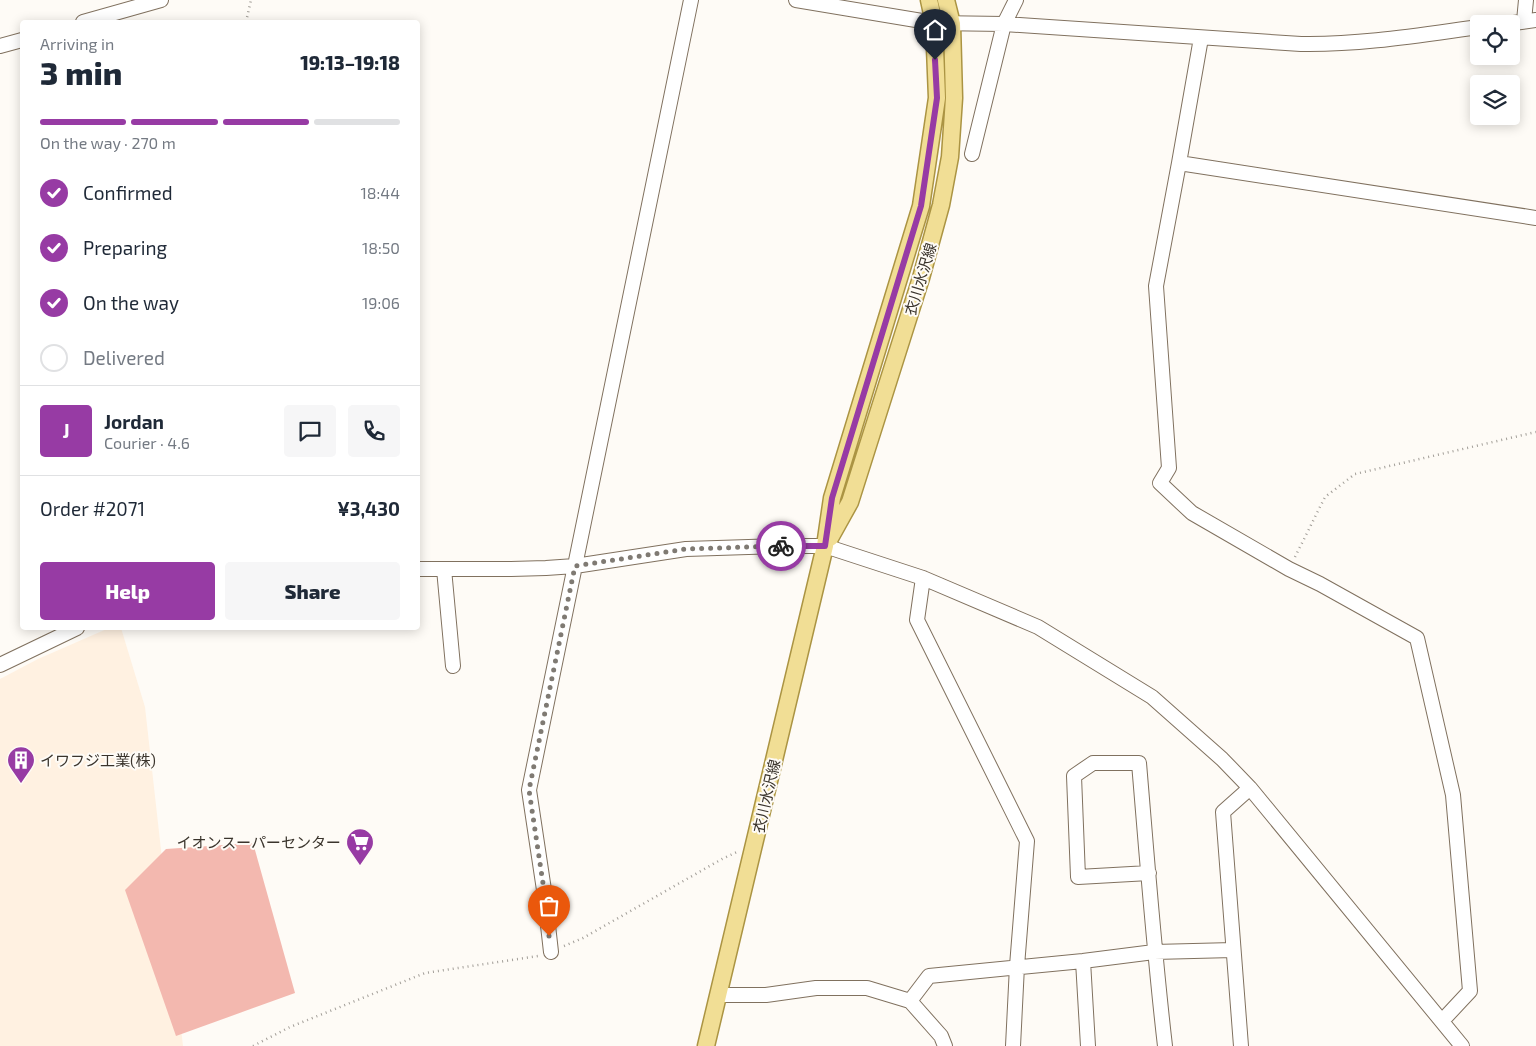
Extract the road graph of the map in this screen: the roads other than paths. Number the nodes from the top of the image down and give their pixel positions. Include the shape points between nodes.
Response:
1 (161, 0) edge
2 (691, 0) edge
3 (796, 0) edge
4 (929, 0) edge
5 (946, 0) edge
6 (1016, 0) edge
7 (1526, 0) edge
8 (90, 20) edge
9 (1530, 21) edge
10 (934, 22) junction
11 (952, 24) junction
12 (1004, 24) junction
13 (1470, 28) edge
14 (1201, 38) junction
15 (20, 41) edge
16 (0, 46) edge
17 (972, 154) dead end
18 (1179, 163) junction
19 (1536, 218) edge
20 (825, 546) junction
21 (575, 566) junction
22 (420, 568) edge
23 (444, 569) junction
24 (923, 578) junction
25 (72, 630) edge
26 (0, 665) edge
27 (453, 666) dead end
28 (1250, 788) junction
29 (1149, 873) junction
30 (1233, 950) junction
31 (551, 952) road end
32 (1154, 952) junction
33 (1083, 961) junction
34 (1017, 966) junction
35 (718, 995) junction
36 (910, 1001) junction
37 (1442, 1021) junction
38 (706, 1046) edge
39 (945, 1046) edge
40 (1013, 1046) edge
41 (1088, 1046) edge
42 (1165, 1046) edge
43 (1241, 1046) edge
44 (1462, 1046) edge

1 - 8 street
2 - 21 street
3 - 10 street
4 - 10 main road, 衣川水沢線
5 - 11 main road, 衣川水沢線
6 - 12 street
7 - 9 street
10 - 11 street
10 - 20 main road, 衣川水沢線 via 937,98 921,206 832,498
11 - 12 street
11 - 20 main road, 衣川水沢線 via 954,98 950,156 941,205 850,502
12 - 14 street
12 - 17 street
13 - 14 street via 1334,44
14 - 18 street
15 - 16 street
18 - 19 street
18 - 37 street via 1156,286 1169,468 1160,483 1192,513 1417,638 1453,795 1470,991
20 - 21 street via 686,549
20 - 24 street
20 - 35 main road, 衣川水沢線
21 - 23 street
21 - 31 street via 529,790
22 - 23 street
23 - 27 street
24 - 28 street via 1038,627 1144,692 1222,759
24 - 34 street via 917,620 1027,841
25 - 26 street
28 - 30 street via 1223,812
28 - 37 street
29 - 29 street via 1139,763 1093,763 1074,776 1078,877
29 - 32 street
30 - 32 street
30 - 43 street
32 - 33 street
32 - 42 street
33 - 34 street
33 - 41 street
34 - 36 street via 929,976
34 - 40 street
35 - 36 street via 766,995 842,987 867,988
35 - 38 main road, 衣川水沢線
36 - 39 street via 941,1036
37 - 44 street

